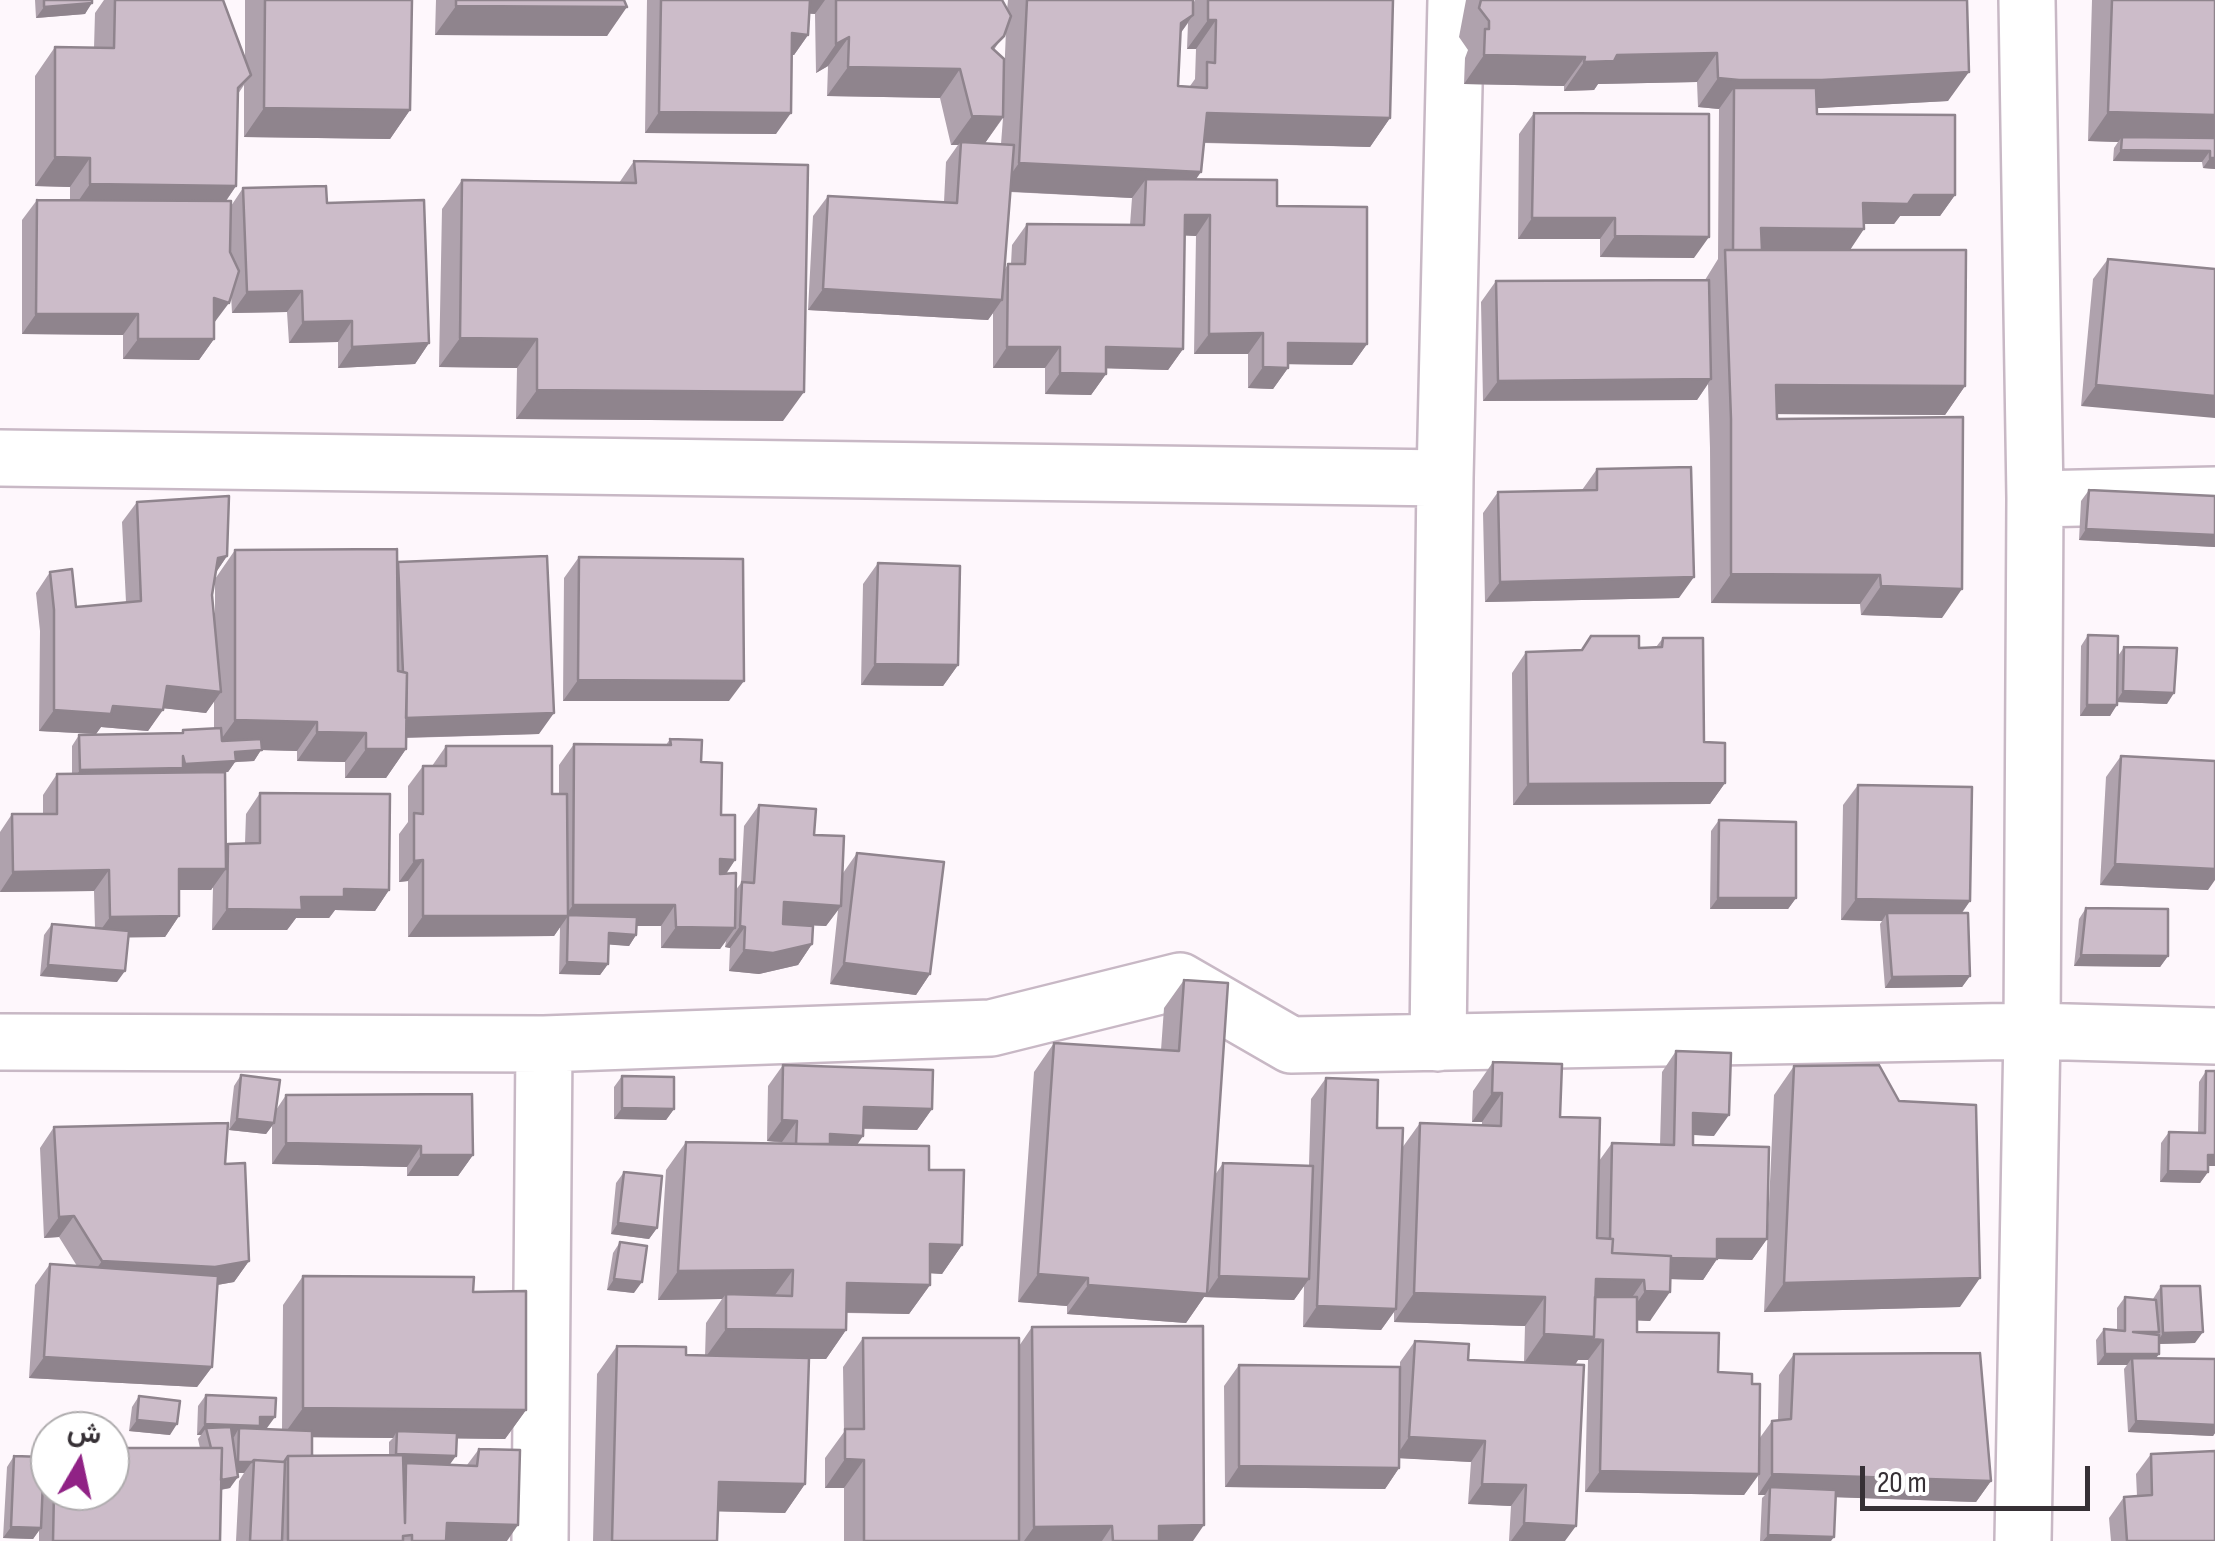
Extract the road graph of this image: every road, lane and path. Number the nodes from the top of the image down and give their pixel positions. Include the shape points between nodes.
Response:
1 (1456, 0) edge
2 (2026, 0) edge
3 (0, 458) edge
4 (1444, 478) junction
5 (2215, 495) edge
6 (2035, 499) junction
7 (2032, 1031) junction
8 (2215, 1036) edge
9 (0, 1042) edge
10 (1438, 1043) junction
11 (544, 1044) junction
12 (540, 1541) edge
13 (2023, 1541) edge

1 - 4 street
2 - 6 street
3 - 4 street
4 - 10 street
5 - 6 street
6 - 7 street
7 - 8 street
7 - 10 street
7 - 13 street
9 - 11 street
10 - 11 street via 1291,1045 1180,981 991,1028
11 - 12 street

